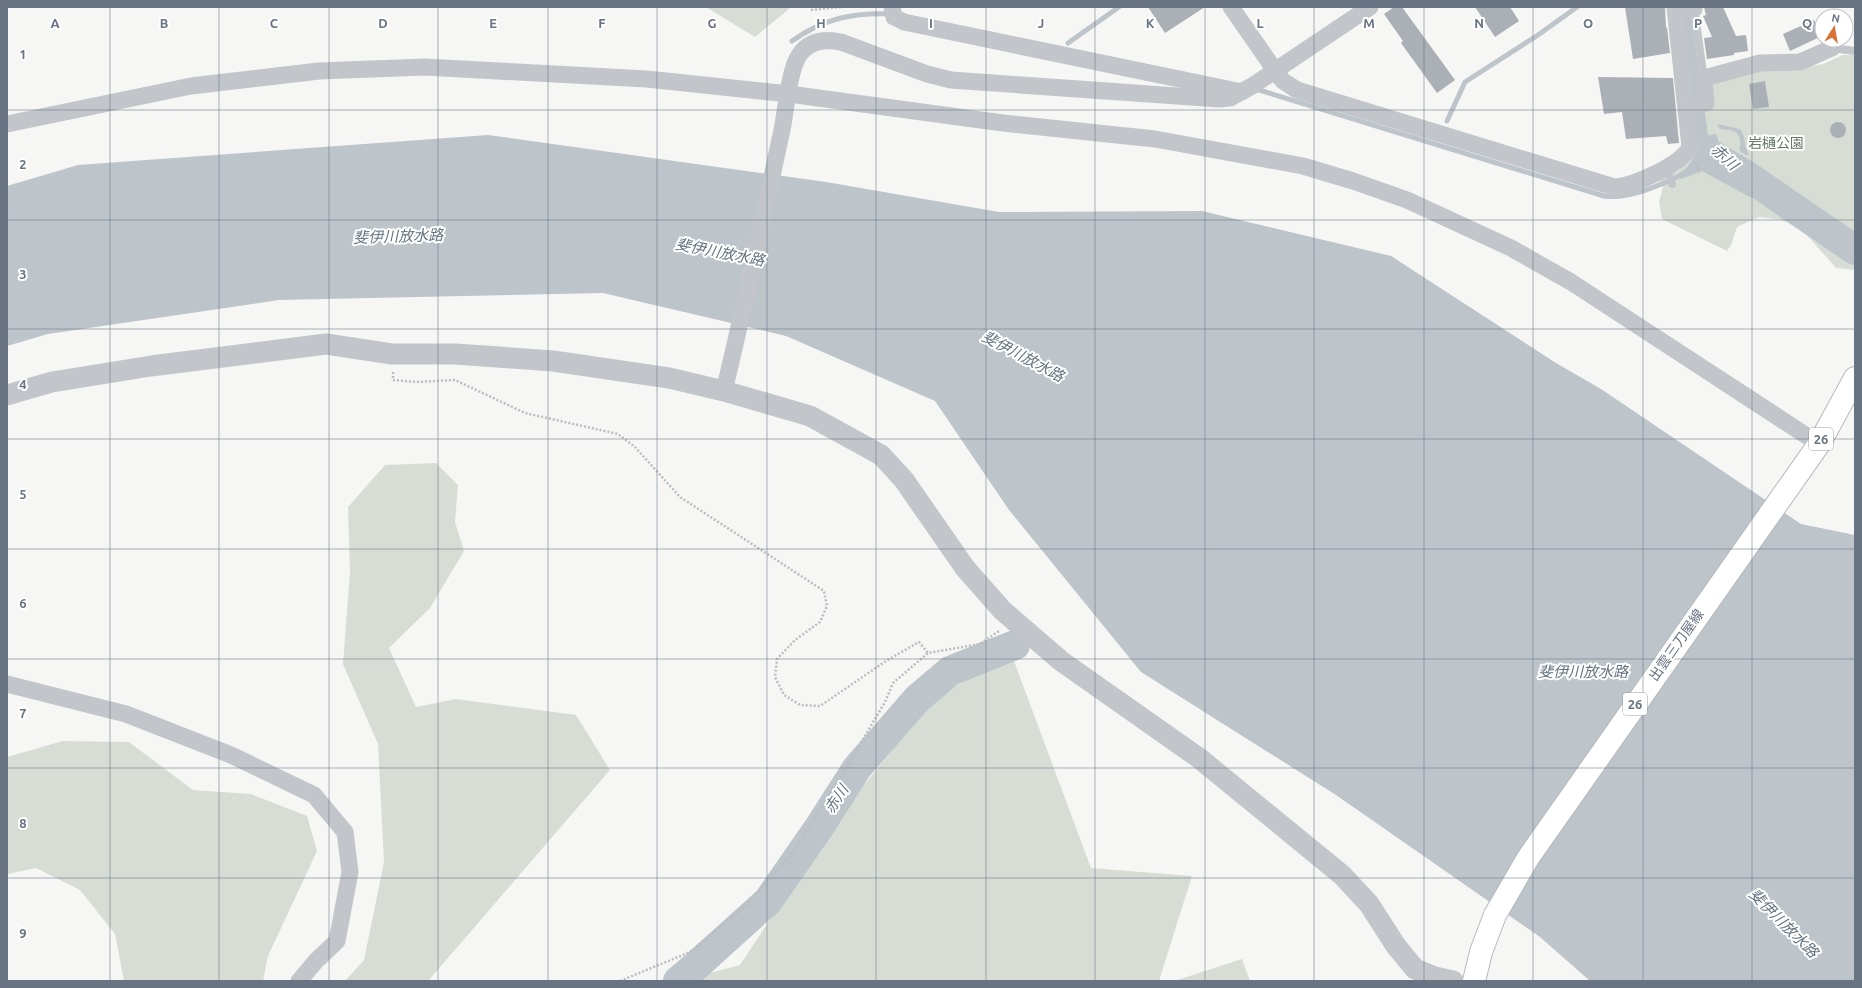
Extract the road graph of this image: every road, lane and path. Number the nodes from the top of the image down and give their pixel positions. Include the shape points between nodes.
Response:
1 (840, 7) edge
2 (1231, 7) edge
3 (1370, 7) edge
4 (1685, 9) edge
5 (811, 10) dead end
6 (892, 11) edge
7 (1832, 48) joint
8 (1855, 51) edge
9 (1276, 72) junction
10 (1704, 81) junction
11 (1247, 89) junction
12 (789, 94) junction
13 (1694, 104) junction
14 (7, 124) edge
15 (392, 354) junction
16 (1855, 378) edge
17 (724, 391) junction
18 (7, 395) edge
19 (1819, 444) junction
20 (1014, 620) junction
21 (928, 653) junction
22 (7, 684) edge
23 (299, 981) edge
24 (620, 981) edge
25 (1453, 981) edge
26 (1474, 981) edge

1 - 5 path
2 - 9 street
3 - 9 street
4 - 10 lane
4 - 13 street
6 - 11 street via 904,22
7 - 8 lane
7 - 10 street via 1800,62 1751,64 1708,77
9 - 11 street
9 - 13 street via 1296,90 1614,187 1669,177 1690,147
10 - 13 street via 1706,103
11 - 12 street via 1230,98 1218,99 951,80 830,40 818,41 800,54 794,64
12 - 14 street via 647,80 424,67 319,71 191,86
12 - 17 street
12 - 19 street via 1003,123 1154,139 1303,166 1353,181 1407,200 1511,248 1571,282
15 - 17 street via 456,354 553,361 669,378
15 - 18 street via 326,344 151,366 52,382
15 - 21 path via 393,380 455,380 524,413 618,434 635,447 680,497 824,591 826,606 820,622 795,640 777,659 775,677 784,695 800,705 820,706 919,642
16 - 19 main road, 出雲三刀屋線 / 26
17 - 20 street via 810,416 881,455 904,480 966,568 1002,610
19 - 26 main road, 出雲三刀屋線 / 26 via 1528,858 1495,915 1481,952
20 - 21 path via 980,644
20 - 25 street via 1061,661 1199,758 1342,875 1369,904 1396,946 1415,969
21 - 24 path via 893,684 843,773 790,855 746,905 690,952
22 - 23 street via 126,714 230,755 314,795 345,832 350,872 337,941

